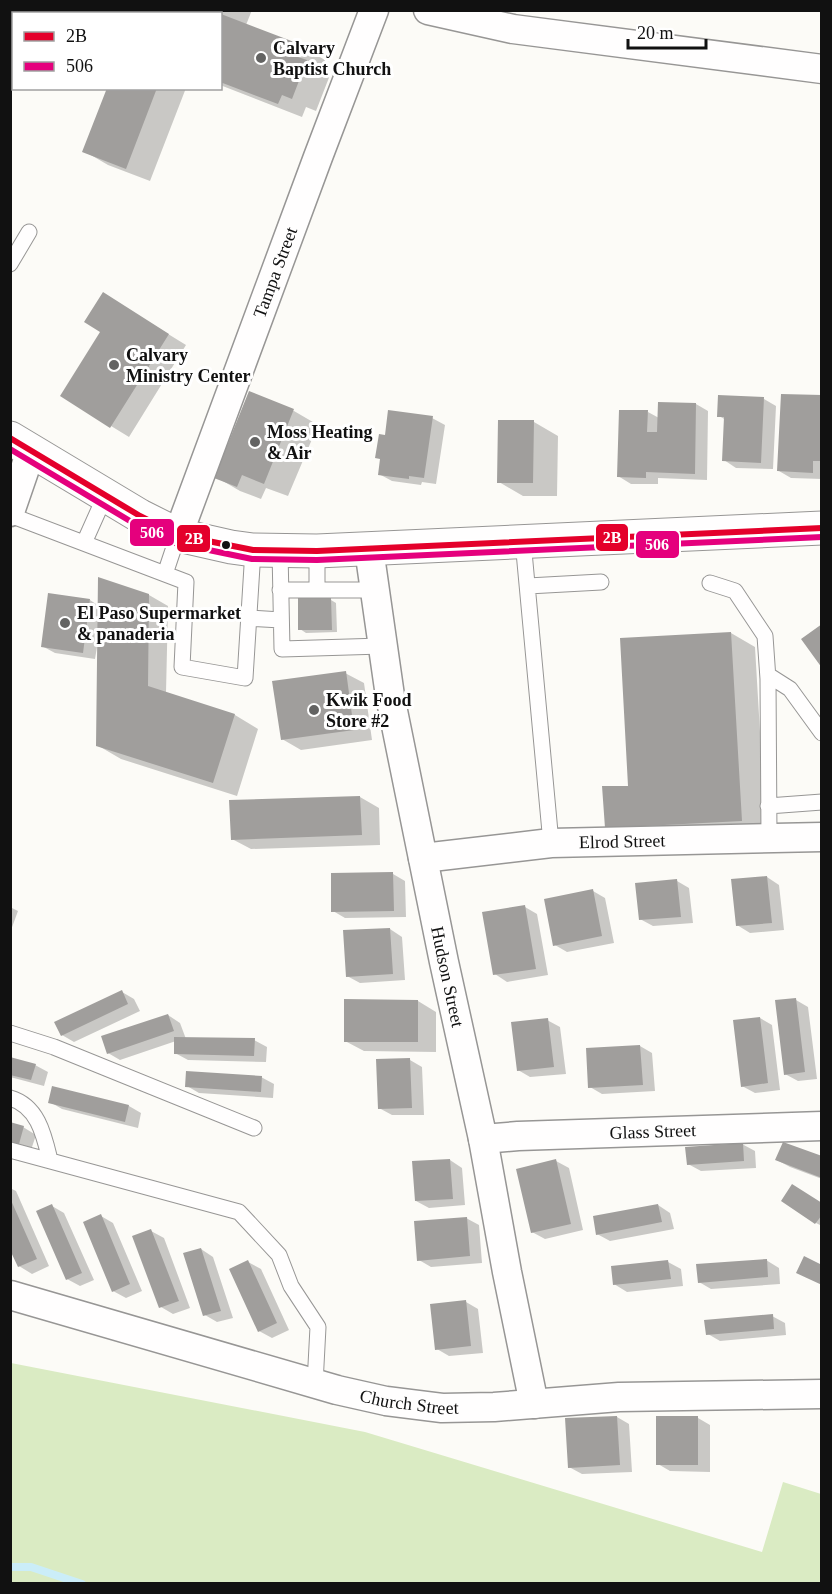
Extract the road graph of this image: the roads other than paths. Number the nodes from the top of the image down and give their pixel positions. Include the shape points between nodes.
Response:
1 (374, 10) edge
2 (428, 10) edge
3 (822, 69) edge
4 (29, 232) dead end
5 (10, 264) edge
6 (21, 445) edge
7 (105, 496) junction
8 (10, 514) edge
9 (822, 528) edge
10 (178, 535) junction
11 (523, 541) junction
12 (84, 543) junction
13 (369, 549) junction
14 (267, 550) junction
15 (317, 551) junction
16 (165, 574) junction
17 (601, 582) dead end
18 (710, 583) dead end
19 (528, 586) junction
20 (280, 590) junction
21 (317, 590) junction
22 (374, 590) junction
23 (248, 618) junction
24 (281, 620) junction
25 (382, 646) junction
26 (768, 675) junction
27 (822, 733) edge
28 (822, 802) edge
29 (768, 806) junction
30 (768, 837) junction
31 (822, 837) edge
32 (551, 843) junction
33 (423, 858) junction
34 (10, 1033) edge
35 (10, 1098) edge
36 (822, 1126) edge
37 (254, 1128) dead end
38 (483, 1139) junction
39 (10, 1150) edge
40 (50, 1160) junction
41 (10, 1295) edge
42 (315, 1384) junction
43 (822, 1394) edge
44 (534, 1404) junction

1 - 10 street, Tampa Street
2 - 3 street via 513,28
4 - 5 lane
6 - 7 street
6 - 8 street
7 - 10 street
7 - 12 lane
8 - 12 lane
9 - 11 street
10 - 14 street via 231,547
10 - 16 lane
11 - 13 street
11 - 19 lane
12 - 16 lane
13 - 15 street
13 - 22 street, Hudson Street
14 - 15 street
14 - 20 lane
14 - 23 lane
15 - 21 lane
16 - 23 lane via 186,582 182,667 245,678
17 - 19 lane
18 - 26 lane via 735,591 765,636
19 - 32 lane
20 - 21 lane
20 - 24 lane
21 - 22 lane
22 - 25 street, Hudson Street
23 - 24 lane
24 - 25 lane via 282,649
25 - 33 street, Hudson Street
26 - 27 lane via 790,689
26 - 29 lane
28 - 29 lane
29 - 30 lane
30 - 31 street, Elrod Street
30 - 32 street, Elrod Street
32 - 33 street, Elrod Street
33 - 38 street, Hudson Street
34 - 37 lane
35 - 40 lane via 32,1110 43,1131
36 - 38 street, Glass Street
38 - 44 street, Hudson Street
39 - 40 lane
40 - 42 lane via 239,1212 279,1255 291,1286 318,1327
41 - 42 street, Church Street
42 - 44 street, Church Street via 386,1401 442,1407
43 - 44 street, Church Street via 619,1397

